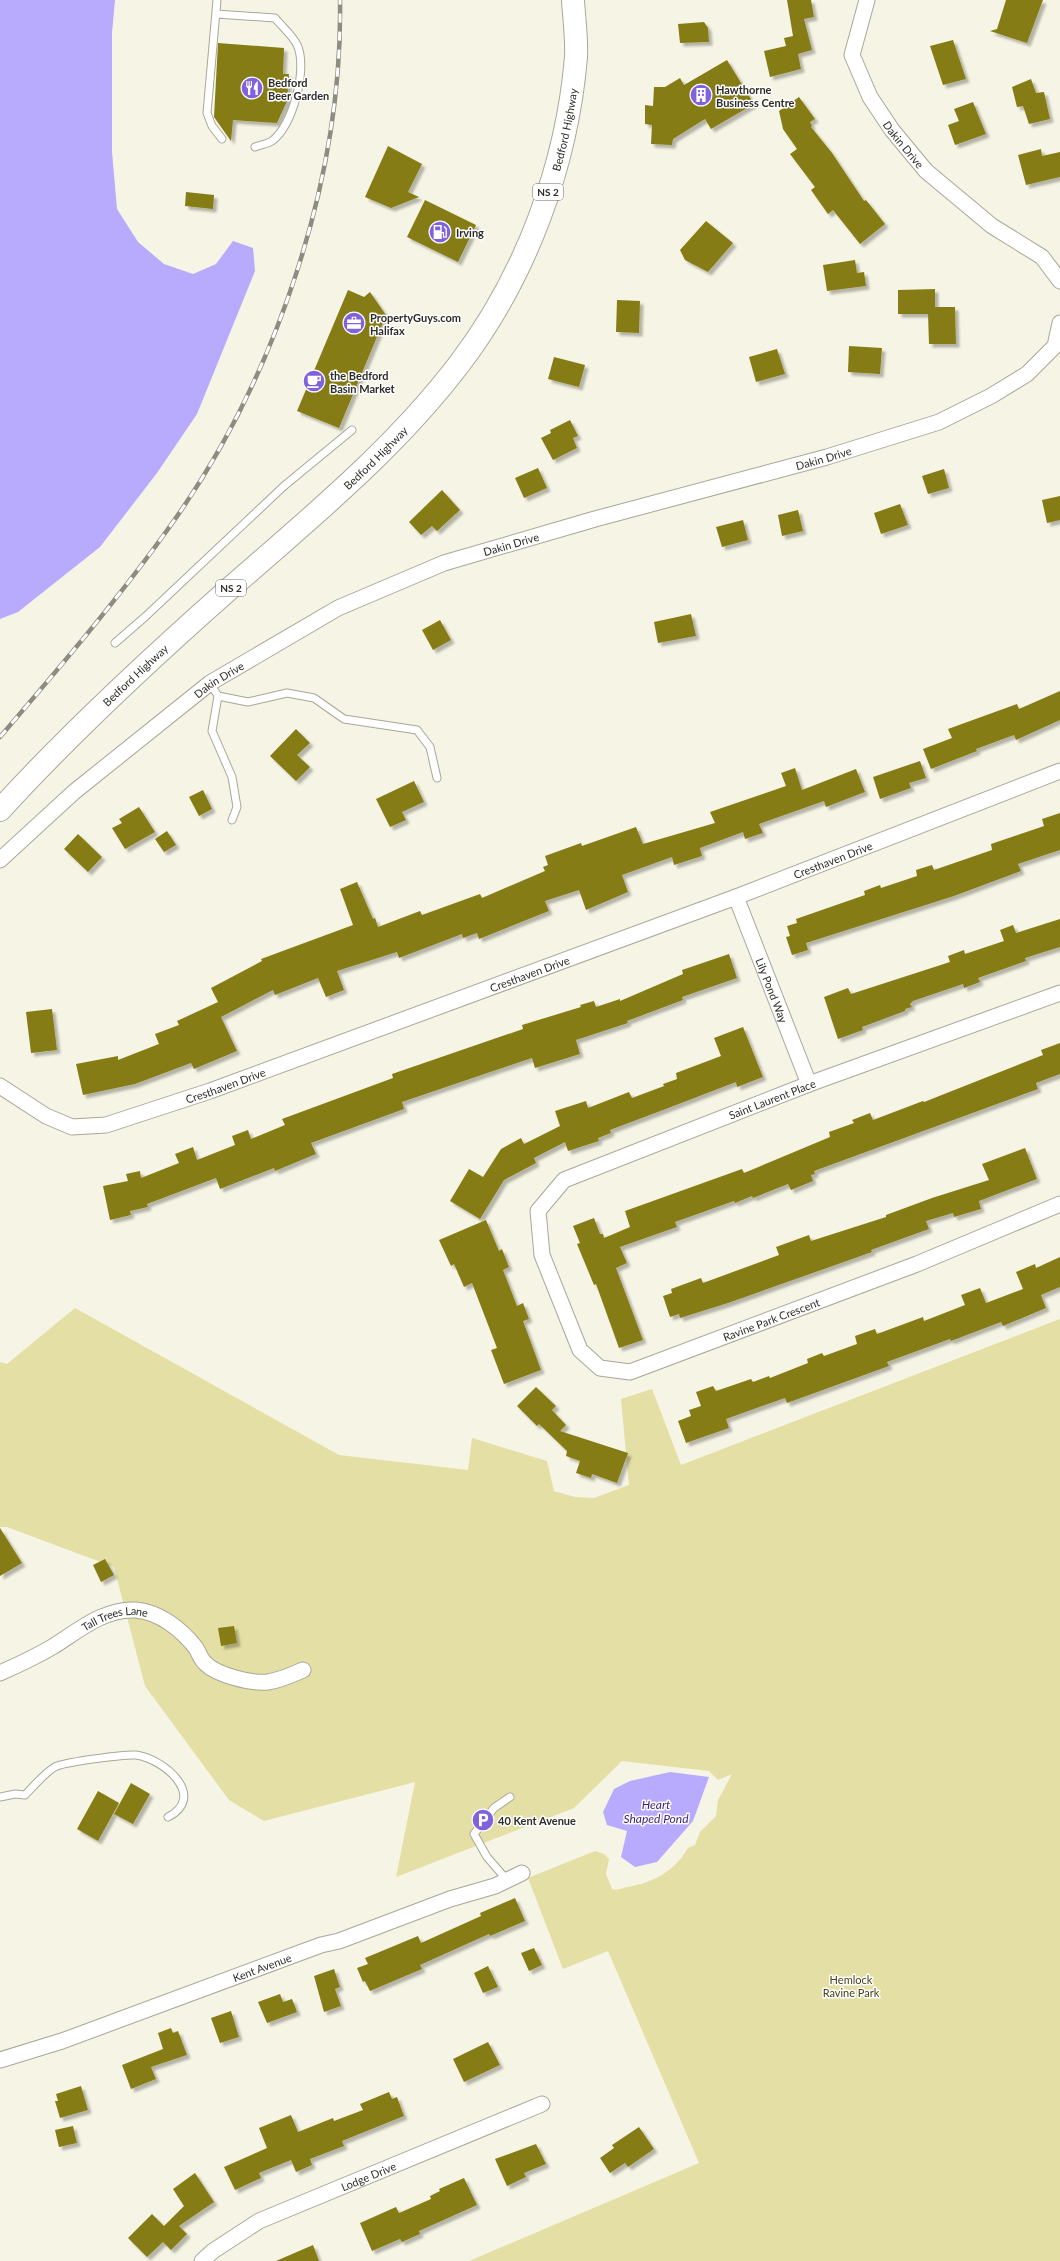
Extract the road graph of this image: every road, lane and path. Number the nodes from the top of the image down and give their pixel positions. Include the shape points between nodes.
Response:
1 (217, 0) edge
2 (573, 0) edge
3 (867, 0) edge
4 (216, 14) junction
5 (222, 139) dead end
6 (255, 148) dead end
7 (1060, 281) edge
8 (1060, 323) edge
9 (352, 430) dead end
10 (115, 643) dead end
11 (214, 689) junction
12 (1060, 771) edge
13 (437, 778) dead end
14 (0, 810) edge
15 (232, 820) dead end
16 (0, 860) edge
17 (736, 897) junction
18 (1060, 993) edge
19 (809, 1084) junction
20 (0, 1086) edge
21 (1060, 1204) edge
22 (542, 1255) joint
23 (303, 1670) dead end
24 (0, 1673) edge
25 (0, 1797) edge
26 (510, 1797) dead end
27 (168, 1817) dead end
28 (522, 1873) dead end
29 (507, 1880) junction
30 (0, 2060) edge
31 (542, 2104) dead end
32 (202, 2261) edge

1 - 4 lane
2 - 14 main road, Bedford Highway / NS 2 via 576,55 553,178 520,263 498,305 468,352 397,436 325,506 130,680 39,766
3 - 7 street, Dakin Drive via 852,55 870,97 892,130 926,171 992,226 1042,257
4 - 5 lane via 207,112 212,126
4 - 6 lane via 274,18 298,47 298,91 290,116 272,141
8 - 11 street, Dakin Drive via 1055,346 1027,374 940,422 827,457 609,515 444,563 338,608
9 - 10 lane via 284,486
11 - 13 lane via 248,702 287,693 314,698 344,719 418,730 430,747
11 - 15 lane via 212,731 232,777 237,807
11 - 16 street, Dakin Drive via 74,792
12 - 17 street, Cresthaven Drive
17 - 19 street, Lily Pond Way
17 - 20 street, Cresthaven Drive via 210,1091 106,1125 72,1127 46,1116
18 - 19 street, Saint Laurent Place
19 - 22 street, Saint Laurent Place via 564,1180 538,1210
21 - 22 street, Ravine Park Crescent via 917,1264 630,1372 600,1368 580,1350
23 - 24 street, Tall Trees Lane via 286,1678 267,1682 242,1680 219,1673 205,1664 182,1633 157,1615 136,1610 116,1612 96,1619 53,1646
25 - 27 lane via 25,1795 56,1766 136,1755 159,1763 179,1779 184,1795 179,1810
26 - 29 lane via 494,1808 474,1834 488,1857
28 - 29 street, Kent Avenue
29 - 30 street, Kent Avenue via 339,1941 321,1945 62,2041
31 - 32 street, Lodge Drive via 259,2221

